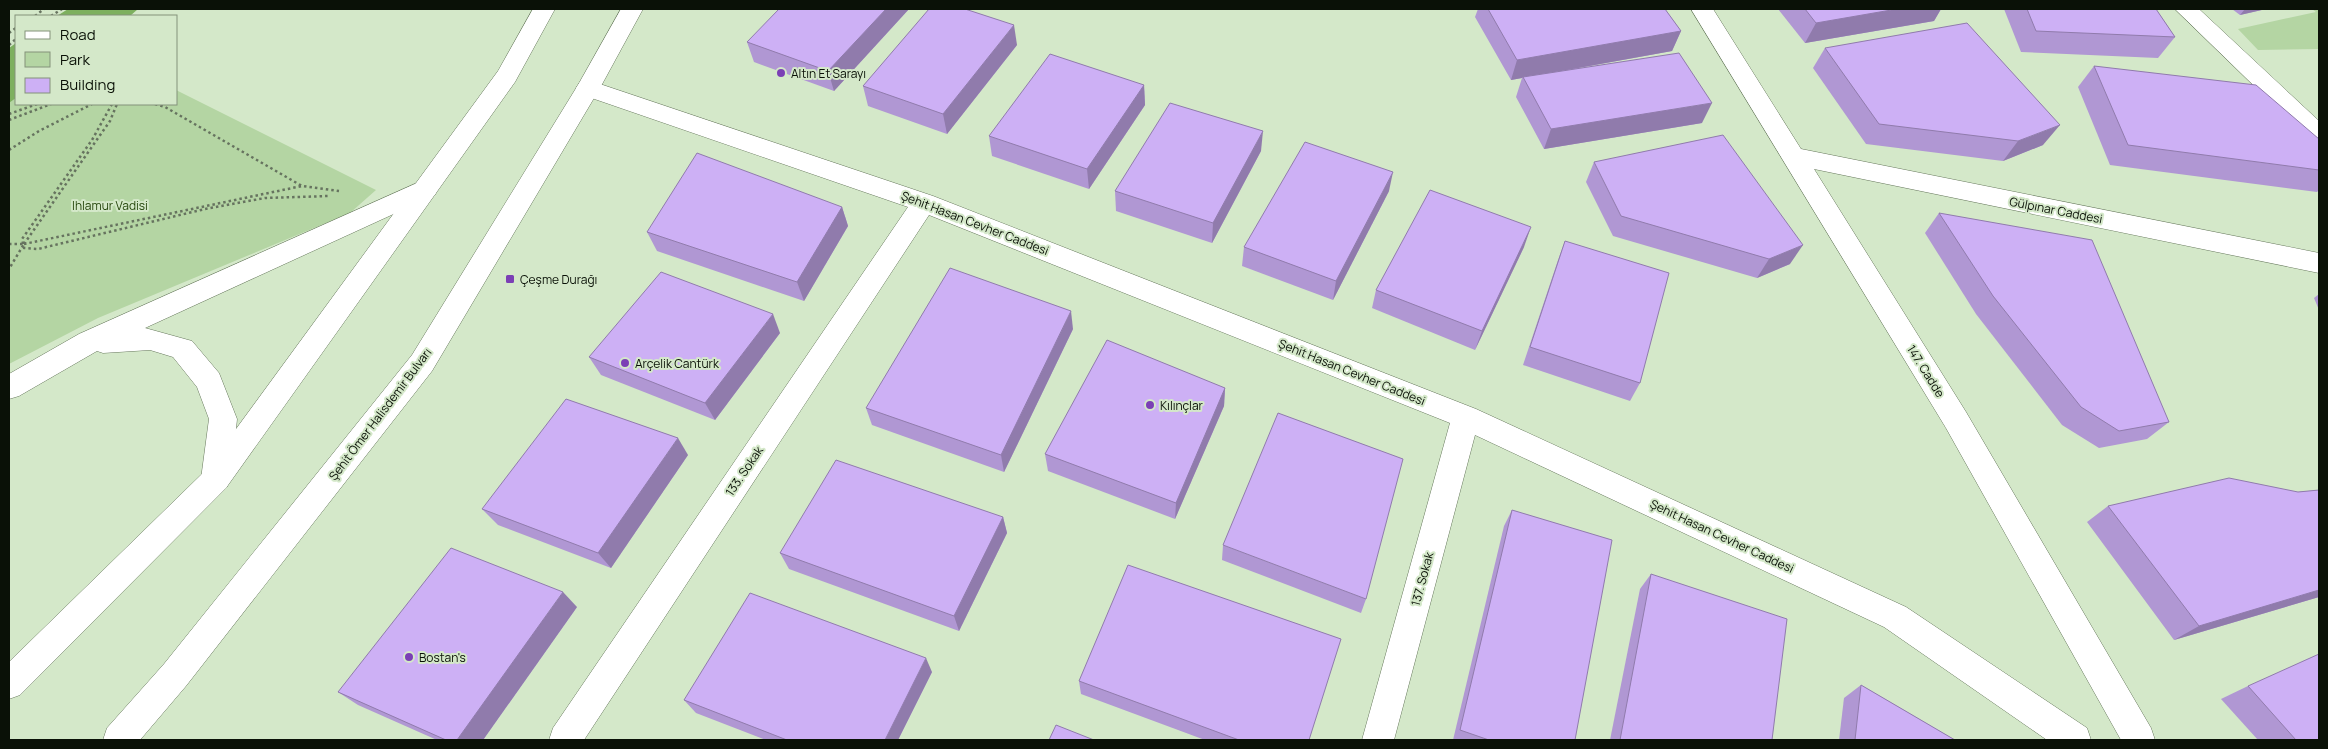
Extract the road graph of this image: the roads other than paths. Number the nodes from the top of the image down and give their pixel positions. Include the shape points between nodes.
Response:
1 (544, 9) edge
2 (632, 9) edge
3 (1702, 9) edge
4 (2186, 9) edge
5 (588, 88) junction
6 (2319, 135) edge
7 (1793, 156) junction
8 (426, 188) junction
9 (924, 202) junction
10 (2319, 263) edge
11 (90, 342) junction
12 (9, 388) edge
13 (1466, 417) junction
14 (216, 479) junction
15 (9, 684) edge
16 (119, 740) edge
17 (565, 740) edge
18 (1378, 740) edge
19 (2075, 740) edge
20 (2139, 740) edge

1 - 8 main road via 508,76
2 - 5 main road, Şehit Ömer Halisdemir Bulvarı
3 - 7 main road, 147. Cadde
4 - 6 main road
5 - 9 main road, Şehit Hasan Cevher Caddesi
5 - 16 main road, Şehit Ömer Halisdemir Bulvarı via 422,363 175,675
7 - 10 main road, Gülpınar Caddesi
7 - 20 main road, 147. Cadde via 1956,420
8 - 11 main road
8 - 14 main road
9 - 13 main road, Şehit Hasan Cevher Caddesi
9 - 17 main road, 133. Sokak
11 - 12 main road
11 - 14 main road via 150,339 182,349 209,381 223,419
13 - 18 main road, 137. Sokak
13 - 19 main road, Şehit Hasan Cevher Caddesi via 1896,617
14 - 15 main road

